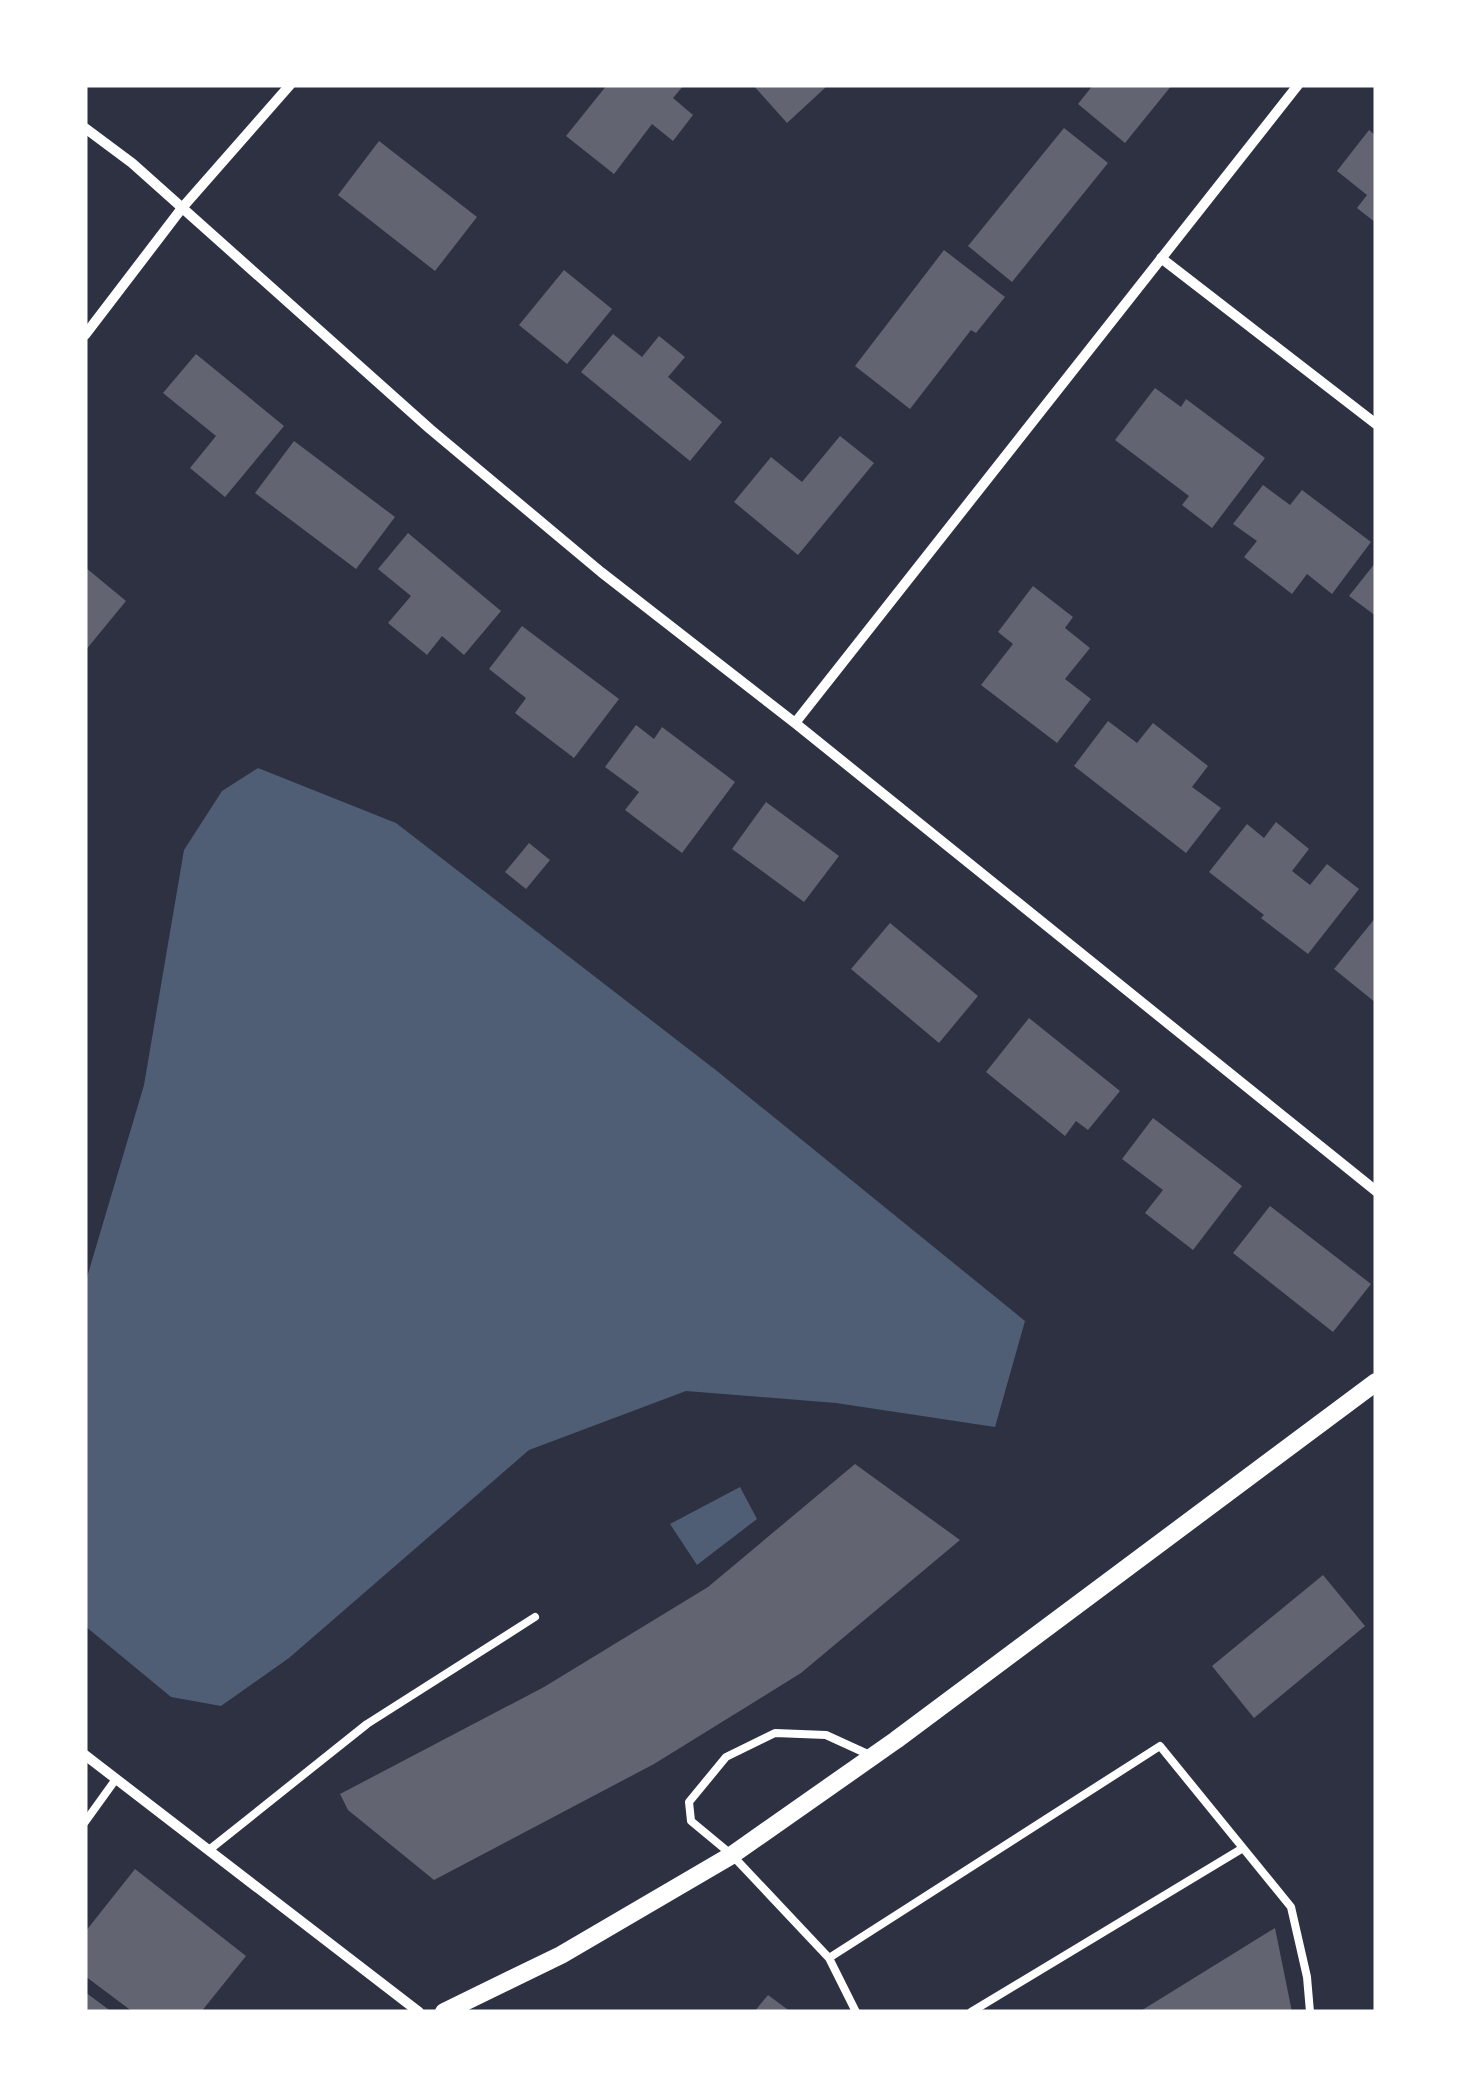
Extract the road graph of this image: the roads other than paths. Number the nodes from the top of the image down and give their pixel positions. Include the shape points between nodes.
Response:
1 (290, 85) edge
2 (1298, 85) edge
3 (85, 128) edge
4 (182, 208) junction
5 (1161, 258) junction
6 (85, 334) edge
7 (1376, 424) edge
8 (794, 723) junction
9 (1376, 1190) edge
10 (1376, 1382) edge
11 (535, 1617) dead end
12 (85, 1755) edge
13 (872, 1756) junction
14 (116, 1779) junction
15 (85, 1822) edge
16 (1243, 1848) junction
17 (208, 1850) junction
18 (732, 1854) junction
19 (829, 1958) junction
20 (419, 2012) edge
21 (444, 2012) edge
22 (856, 2012) edge
23 (972, 2012) edge
24 (1310, 2012) edge

1 - 4 street
2 - 5 street
3 - 4 street
4 - 6 street
4 - 8 street via 444,441
5 - 7 street
5 - 8 street
8 - 9 street
10 - 13 street
11 - 17 lane via 368,1724
12 - 14 street
13 - 18 street
13 - 18 lane via 826,1735 775,1733 726,1757 689,1802 691,1821
14 - 15 lane
14 - 17 street
16 - 19 lane via 1160,1746
16 - 23 lane
16 - 24 lane via 1291,1906
17 - 20 street
18 - 19 lane
18 - 21 street via 561,1955
19 - 22 lane

